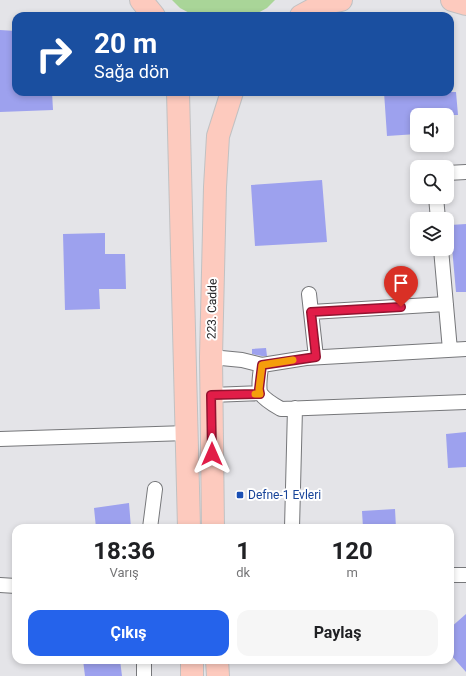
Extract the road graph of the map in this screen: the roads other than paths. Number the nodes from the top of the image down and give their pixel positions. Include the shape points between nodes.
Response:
1 (302, 0) edge
2 (340, 0) edge
3 (452, 0) edge
4 (466, 4) edge
5 (295, 12) edge
6 (308, 12) edge
7 (178, 96) edge
8 (231, 96) edge
9 (466, 172) edge
10 (454, 173) edge
11 (442, 256) edge
12 (309, 294) dead end
13 (446, 304) junction
14 (311, 312) junction
15 (466, 349) edge
16 (450, 350) junction
17 (211, 357) junction
18 (316, 357) junction
19 (262, 365) junction
20 (260, 394) junction
21 (211, 395) junction
22 (466, 402) edge
23 (296, 408) junction
24 (187, 433) junction
25 (0, 439) edge
26 (155, 489) dead end
27 (151, 524) edge
28 (189, 524) edge
29 (213, 524) edge
30 (292, 524) edge
31 (466, 574) edge
32 (454, 575) edge
33 (0, 585) edge
34 (12, 586) edge
35 (144, 664) edge
36 (192, 664) edge
37 (217, 664) edge
38 (144, 676) edge
39 (192, 676) edge
40 (218, 676) edge

1 - 5 main road
2 - 6 main road via 325,3
3 - 4 main road
7 - 24 main road
8 - 17 main road, 223. Cadde via 218,136
9 - 10 street
11 - 13 street
12 - 14 street
13 - 14 street
13 - 16 street
14 - 18 street
15 - 16 street
16 - 18 street
17 - 19 street
17 - 21 main road, 223. Cadde
18 - 19 street
19 - 20 street
20 - 21 street
20 - 23 street via 281,409
21 - 29 main road, 223. Cadde
22 - 23 street
23 - 30 street
24 - 25 street
24 - 28 main road
26 - 27 street
31 - 32 street
33 - 34 street
35 - 38 street
36 - 39 main road
37 - 40 main road

